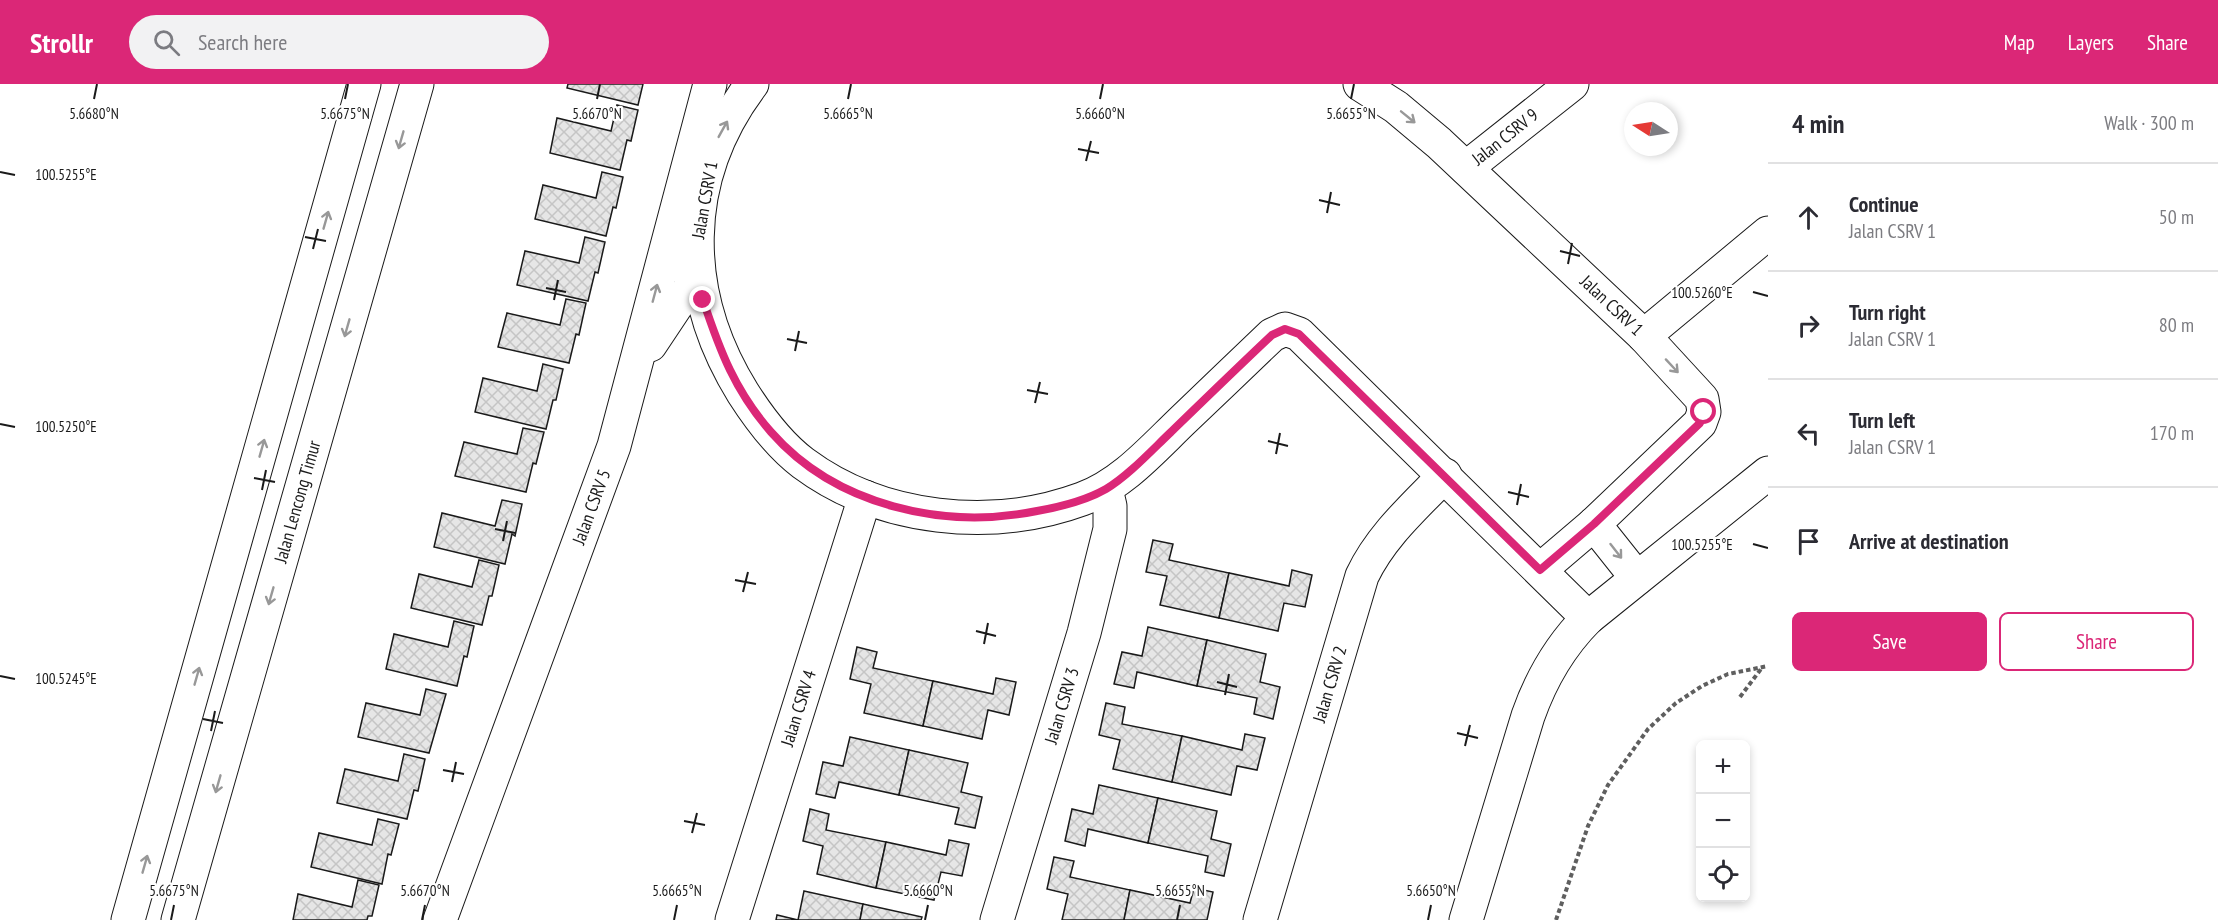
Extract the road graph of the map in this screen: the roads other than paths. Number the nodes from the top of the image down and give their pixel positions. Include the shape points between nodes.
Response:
1 (364, 84) edge
2 (417, 84) edge
3 (710, 84) edge
4 (752, 84) edge
5 (1360, 84) edge
6 (1572, 84) edge
7 (1466, 168) junction
8 (1768, 233) edge
9 (668, 241) junction
10 (698, 279) junction
11 (1644, 336) junction
12 (635, 370) junction
13 (1768, 473) edge
14 (1445, 476) junction
15 (1107, 489) junction
16 (865, 497) junction
17 (1594, 524) junction
18 (1540, 570) junction
19 (1637, 578) junction
20 (1588, 618) junction
21 (128, 920) edge
22 (178, 920) edge
23 (440, 920) edge
24 (732, 920) edge
25 (997, 920) edge
26 (1260, 920) edge
27 (1466, 920) edge

21 -> 1 main road
2 -> 22 main road, Jalan Lencong Timur
3 - 9 main road, Jalan CSRV 5
10 -> 4 main road, Jalan CSRV 1 via 698,220 716,142
5 -> 7 main road, Jalan CSRV 1 via 1396,107
6 - 7 main road, Jalan CSRV 9
7 - 11 main road, Jalan CSRV 1
8 - 11 main road
9 - 10 main road via 682,266
12 -> 9 main road, Jalan CSRV 5
10 - 12 main road
10 - 16 main road, Jalan CSRV 1 via 728,369 752,408 802,462
11 -> 17 main road, Jalan CSRV 1 via 1702,399 1704,412 1700,423
12 - 23 main road, Jalan CSRV 5 via 614,446
13 - 19 main road
14 - 15 main road, Jalan CSRV 1 via 1299,334 1285,329 1272,335
14 - 18 main road, Jalan CSRV 1
14 - 26 main road, Jalan CSRV 2 via 1389,533 1372,554 1362,576
15 - 16 main road, Jalan CSRV 1 via 1056,507 960,518 895,507
15 - 25 main road, Jalan CSRV 3 via 1110,529 1086,623
16 - 24 main road, Jalan CSRV 4
17 - 18 main road, Jalan CSRV 1
17 -> 19 main road
18 - 20 main road, Jalan CSRV 1
19 - 20 main road
20 - 27 main road via 1556,657 1534,700

